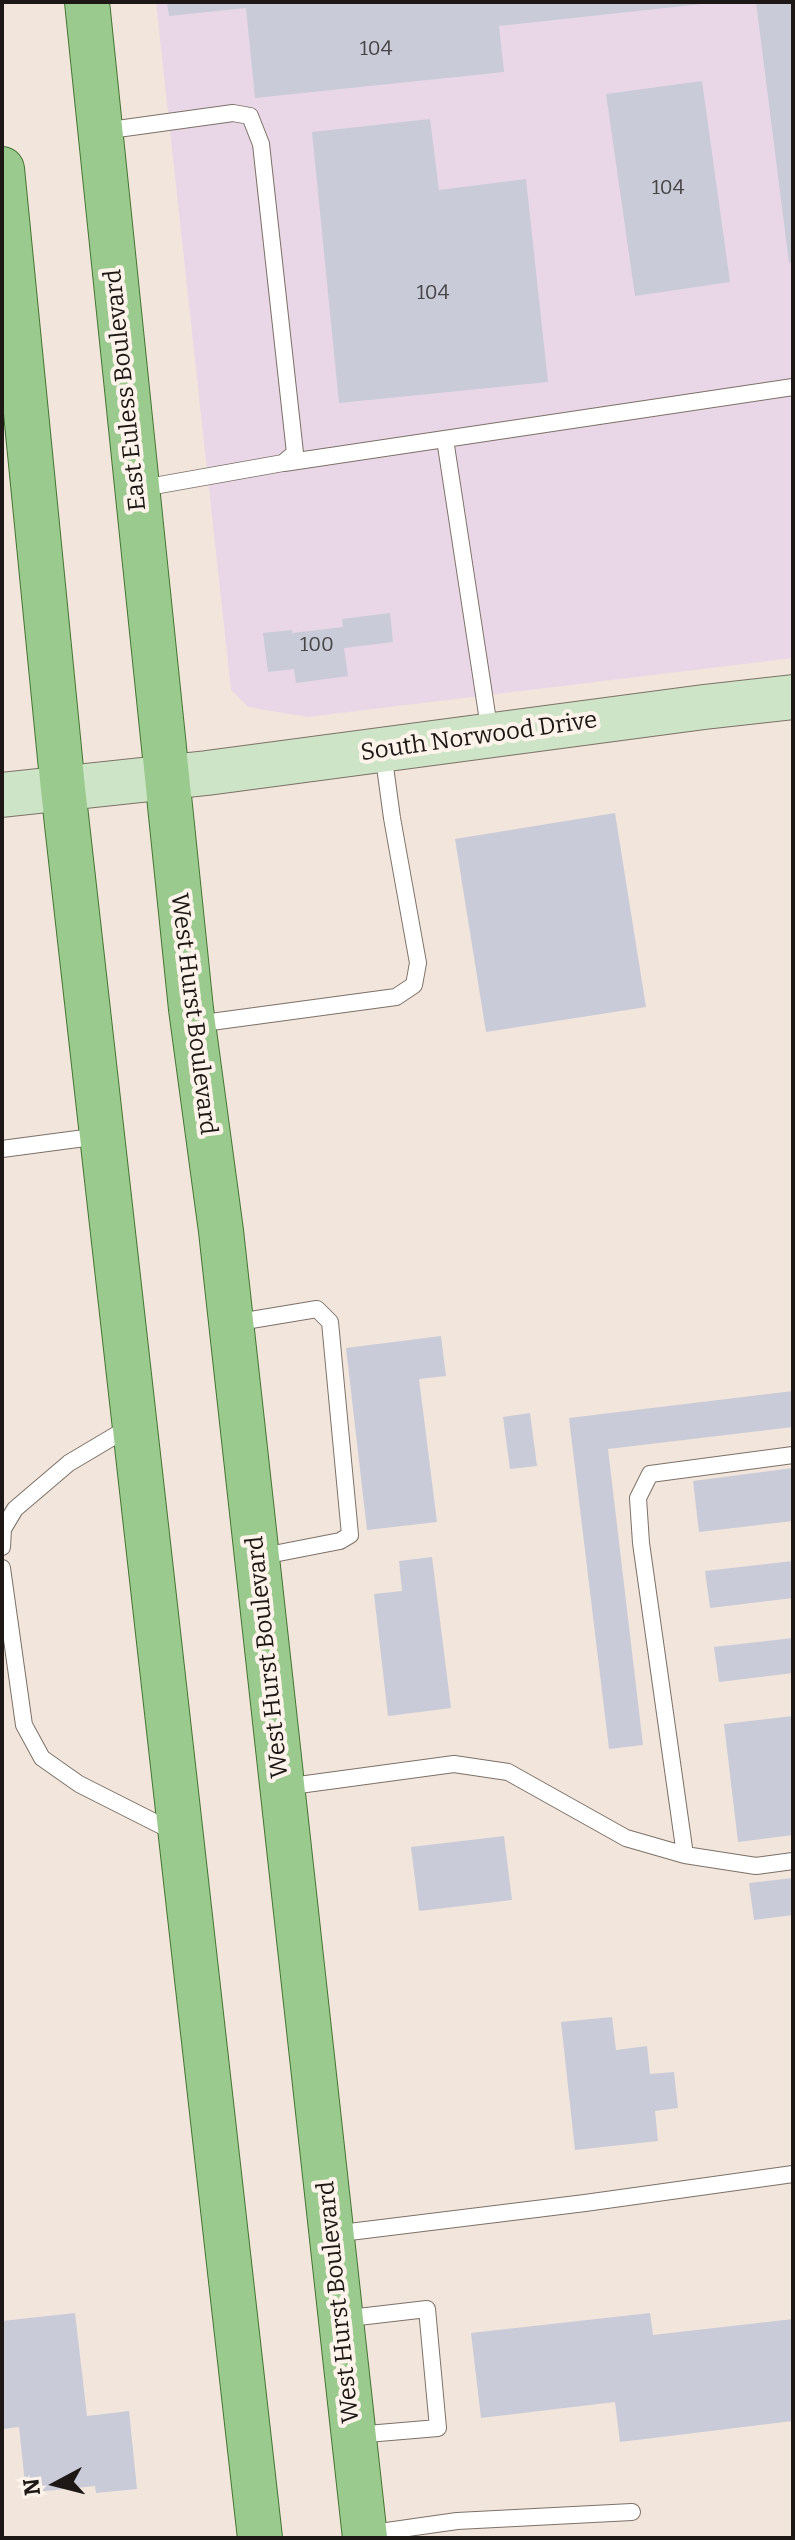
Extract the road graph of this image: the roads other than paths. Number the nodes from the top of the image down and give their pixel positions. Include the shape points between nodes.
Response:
1 (87, 2) edge
2 (99, 132) junction
3 (2, 169) edge
4 (6, 251) edge
5 (793, 387) edge
6 (445, 439) junction
7 (283, 463) junction
8 (136, 489) junction
9 (793, 697) edge
10 (490, 735) junction
11 (383, 750) junction
12 (166, 778) junction
13 (63, 789) junction
14 (2, 795) edge
15 (192, 1024) junction
16 (102, 1136) junction
17 (2, 1149) edge
18 (231, 1324) junction
19 (134, 1424) junction
20 (793, 1455) edge
21 (2, 1547) edge
22 (257, 1557) junction
23 (2, 1568) edge
24 (282, 1787) junction
25 (180, 1835) junction
26 (685, 1855) junction
27 (793, 1861) edge
28 (793, 2174) edge
29 (331, 2234) junction
30 (341, 2319) junction
31 (354, 2436) junction
32 (632, 2512) dead end
33 (365, 2536) edge
34 (260, 2538) edge

1 - 2 main road, East Euless Boulevard
2 - 7 lane via 233,113 250,116 261,144 295,453
2 - 8 main road, East Euless Boulevard
3 - 4 main road
4 - 13 main road
5 - 6 lane
6 - 7 lane
6 - 10 lane
7 - 8 lane
8 - 12 main road, East Euless Boulevard
9 - 10 main road, South Norwood Drive
10 - 11 main road, South Norwood Drive
11 - 12 main road, South Norwood Drive
11 - 15 lane via 418,963 414,985 396,997
12 - 13 main road, South Norwood Drive
12 - 15 main road, West Hurst Boulevard
13 - 14 main road, South Norwood Drive
13 - 16 main road
15 - 18 main road, West Hurst Boulevard
16 - 17 lane
16 - 19 main road
18 - 22 main road, West Hurst Boulevard
18 - 22 lane via 317,1309 330,1322 350,1535
19 - 21 lane via 69,1463 15,1509 3,1529
19 - 25 main road
20 - 26 lane via 650,1474 638,1498
22 - 24 main road, West Hurst Boulevard
23 - 25 lane via 24,1725 42,1758 79,1784
24 - 26 lane via 454,1764 508,1772 626,1838
24 - 29 main road, West Hurst Boulevard
25 - 34 main road
26 - 27 lane via 756,1866
28 - 29 lane
29 - 30 main road, West Hurst Boulevard
30 - 31 main road, West Hurst Boulevard
30 - 31 lane via 427,2309 438,2428
31 - 33 main road, West Hurst Boulevard
32 - 33 lane via 457,2521

